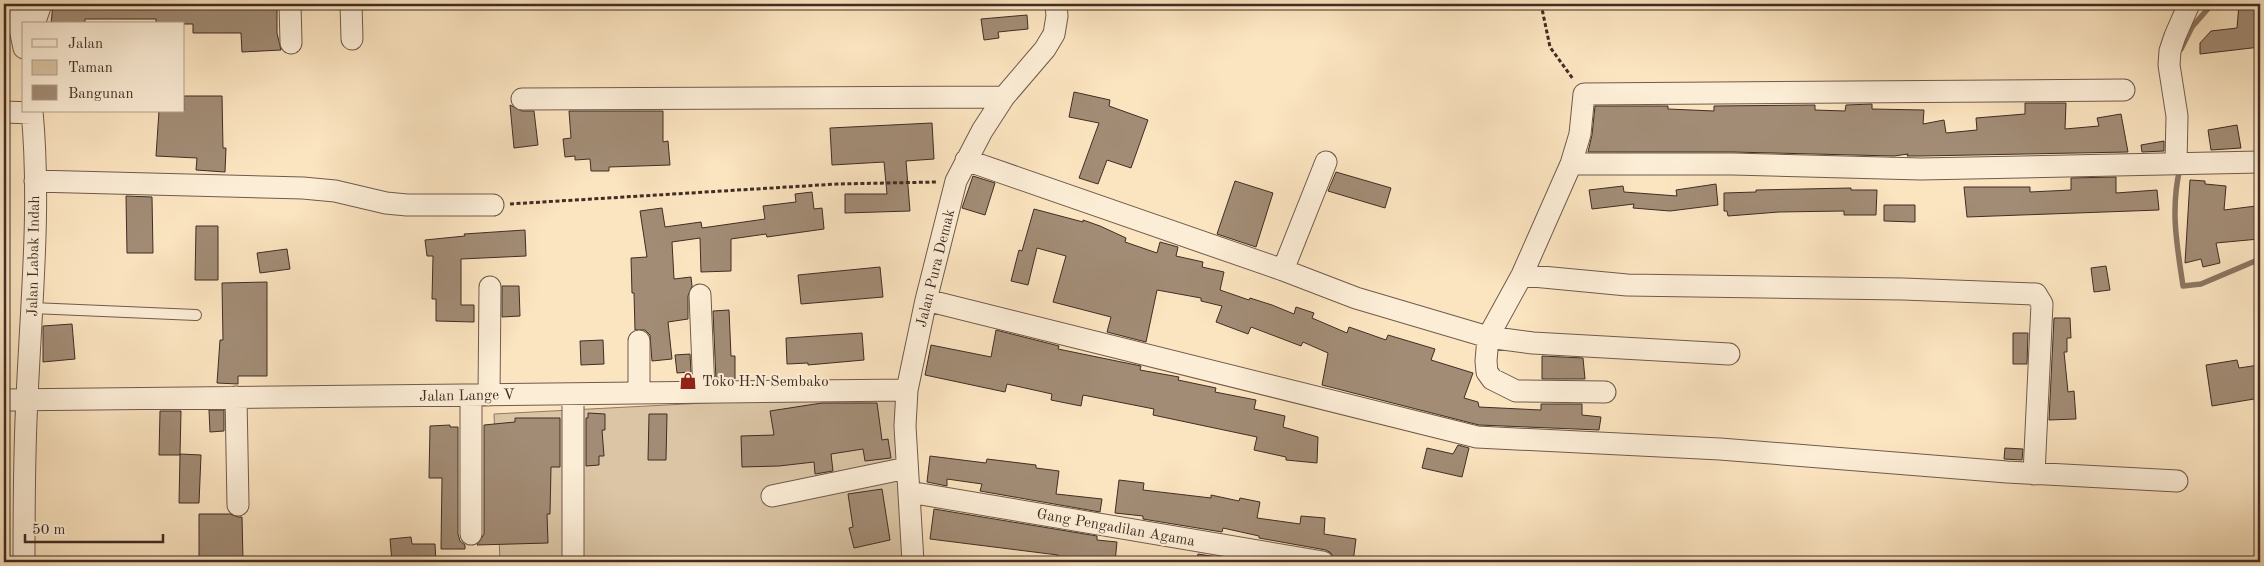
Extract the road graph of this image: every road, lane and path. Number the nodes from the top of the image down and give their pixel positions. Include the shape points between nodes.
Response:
1 (21, 4) edge
2 (41, 4) edge
3 (290, 4) edge
4 (351, 4) edge
5 (1056, 4) edge
6 (1541, 4) edge
7 (2189, 4) edge
8 (35, 22) edge
9 (22, 38) edge
10 (352, 39) dead end
11 (291, 43) dead end
12 (2124, 90) dead end
13 (1584, 94) junction
14 (1004, 97) junction
15 (522, 99) dead end
16 (4, 112) edge
17 (32, 112) edge
18 (966, 160) junction
19 (1326, 162) dead end
20 (2260, 162) edge
21 (2185, 163) junction
22 (1571, 164) junction
23 (35, 181) junction
24 (956, 181) junction
25 (493, 205) joint
26 (1283, 270) junction
27 (1522, 275) junction
28 (490, 288) dead end
29 (700, 295) dead end
30 (926, 300) junction
31 (32, 308) junction
32 (196, 315) dead end
33 (1488, 337) junction
34 (639, 342) dead end
35 (1729, 354) dead end
36 (907, 390) junction
37 (704, 392) junction
38 (1605, 392) dead end
39 (639, 393) junction
40 (573, 394) junction
41 (480, 395) junction
42 (236, 397) junction
43 (4, 400) edge
44 (27, 400) junction
45 (907, 468) junction
46 (2034, 474) junction
47 (2178, 482) dead end
48 (909, 492) junction
49 (772, 496) dead end
50 (238, 505) dead end
51 (471, 534) dead end
52 (24, 562) edge
53 (572, 562) edge
54 (913, 562) edge
55 (1323, 562) edge

1 - 9 street via 19,24
2 - 8 street
3 - 11 street
4 - 10 street
5 - 14 street, Jalan Pura Demak via 1057,16 1050,42
6 - 13 path via 1550,47
7 - 21 street via 2174,36 2169,65
12 - 13 street
13 - 22 street via 1580,134
14 - 15 street
14 - 18 street, Jalan Pura Demak
16 - 17 street
17 - 23 street, Jalan Labak Indah
18 - 24 street, Jalan Pura Demak
18 - 26 street
19 - 26 street
20 - 21 street
21 - 22 street via 1921,169
22 - 27 street
23 - 25 street via 303,188 406,205
23 - 31 street, Jalan Labak Indah
24 - 25 path via 836,184
24 - 30 street, Jalan Pura Demak
26 - 33 street via 1356,298
27 - 33 street
27 - 46 street via 1627,285 2036,294 2042,304
28 - 41 street
29 - 37 street
30 - 36 street, Jalan Pura Demak
30 - 46 street via 1477,437 1720,449
31 - 32 lane
31 - 44 street, Jalan Labak Indah
33 - 35 street via 1532,343
33 - 38 street via 1488,372 1503,386 1516,391
34 - 39 street
36 - 37 street, Jalan Lange V
36 - 45 street, Jalan Pura Demak
37 - 39 street, Jalan Lange V
39 - 40 street, Jalan Lange V
40 - 41 street, Jalan Lange V
40 - 53 street
41 - 42 street, Jalan Lange V
41 - 51 street
42 - 44 street, Jalan Lange V
42 - 50 street
43 - 44 street, Jalan Lange V
44 - 52 street, Jalan Labak Indah
45 - 48 street, Jalan Pura Demak
45 - 49 street
46 - 47 street
48 - 54 street, Jalan Pura Demak
48 - 55 street, Gang Pengadilan Agama

